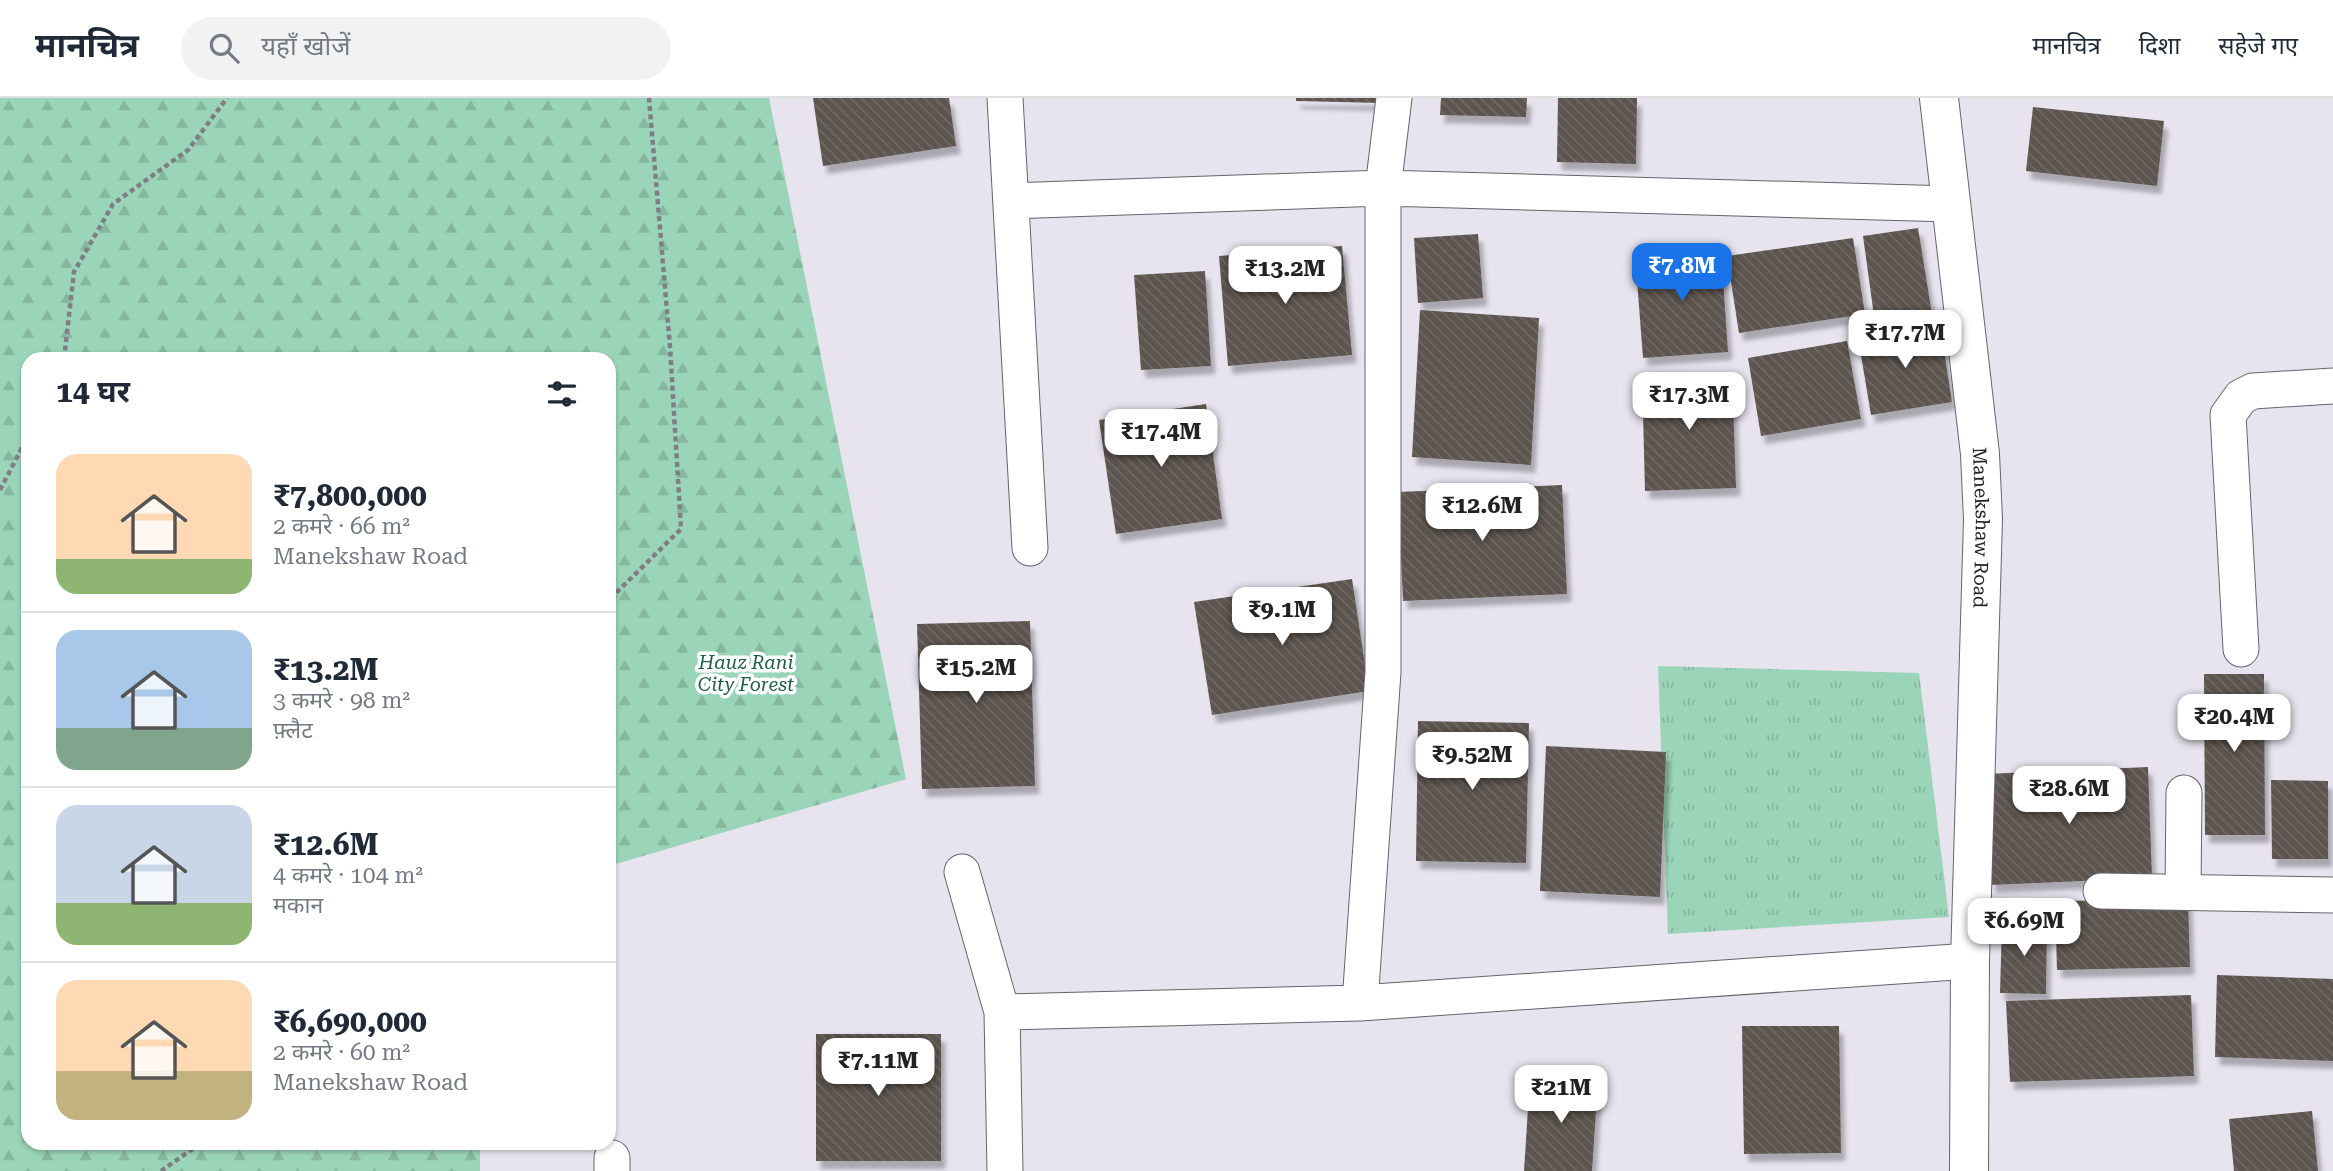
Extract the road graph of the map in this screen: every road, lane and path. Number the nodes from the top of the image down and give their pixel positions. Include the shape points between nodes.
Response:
1 (227, 98) edge
2 (649, 98) edge
3 (1005, 98) edge
4 (1394, 98) edge
5 (1938, 98) edge
6 (1383, 188) junction
7 (1011, 201) junction
8 (1951, 204) junction
9 (65, 352) edge
10 (2333, 386) edge
11 (21, 450) edge
12 (0, 490) edge
13 (1030, 548) dead end
14 (616, 593) edge
15 (2241, 649) dead end
16 (2184, 793) dead end
17 (962, 872) dead end
18 (2101, 891) dead end
19 (2183, 892) junction
20 (2333, 895) edge
21 (1970, 961) junction
22 (1360, 1003) junction
23 (1002, 1012) junction
24 (191, 1150) edge
25 (161, 1171) edge
26 (1006, 1171) edge
27 (1969, 1171) edge

1 - 9 path via 188,150 113,204 74,272
2 - 14 path via 681,529
3 - 7 street
4 - 6 street
5 - 8 street, Manekshaw Road
6 - 7 street
6 - 8 street
6 - 22 street via 1383,672
7 - 13 street
8 - 21 street, Manekshaw Road via 1980,454 1983,519
10 - 15 street via 2253,391 2241,397 2228,415
11 - 12 path
16 - 19 street
17 - 23 street
18 - 19 street
19 - 20 street
21 - 22 street
21 - 27 street, Manekshaw Road
22 - 23 street
23 - 26 street
24 - 25 path

